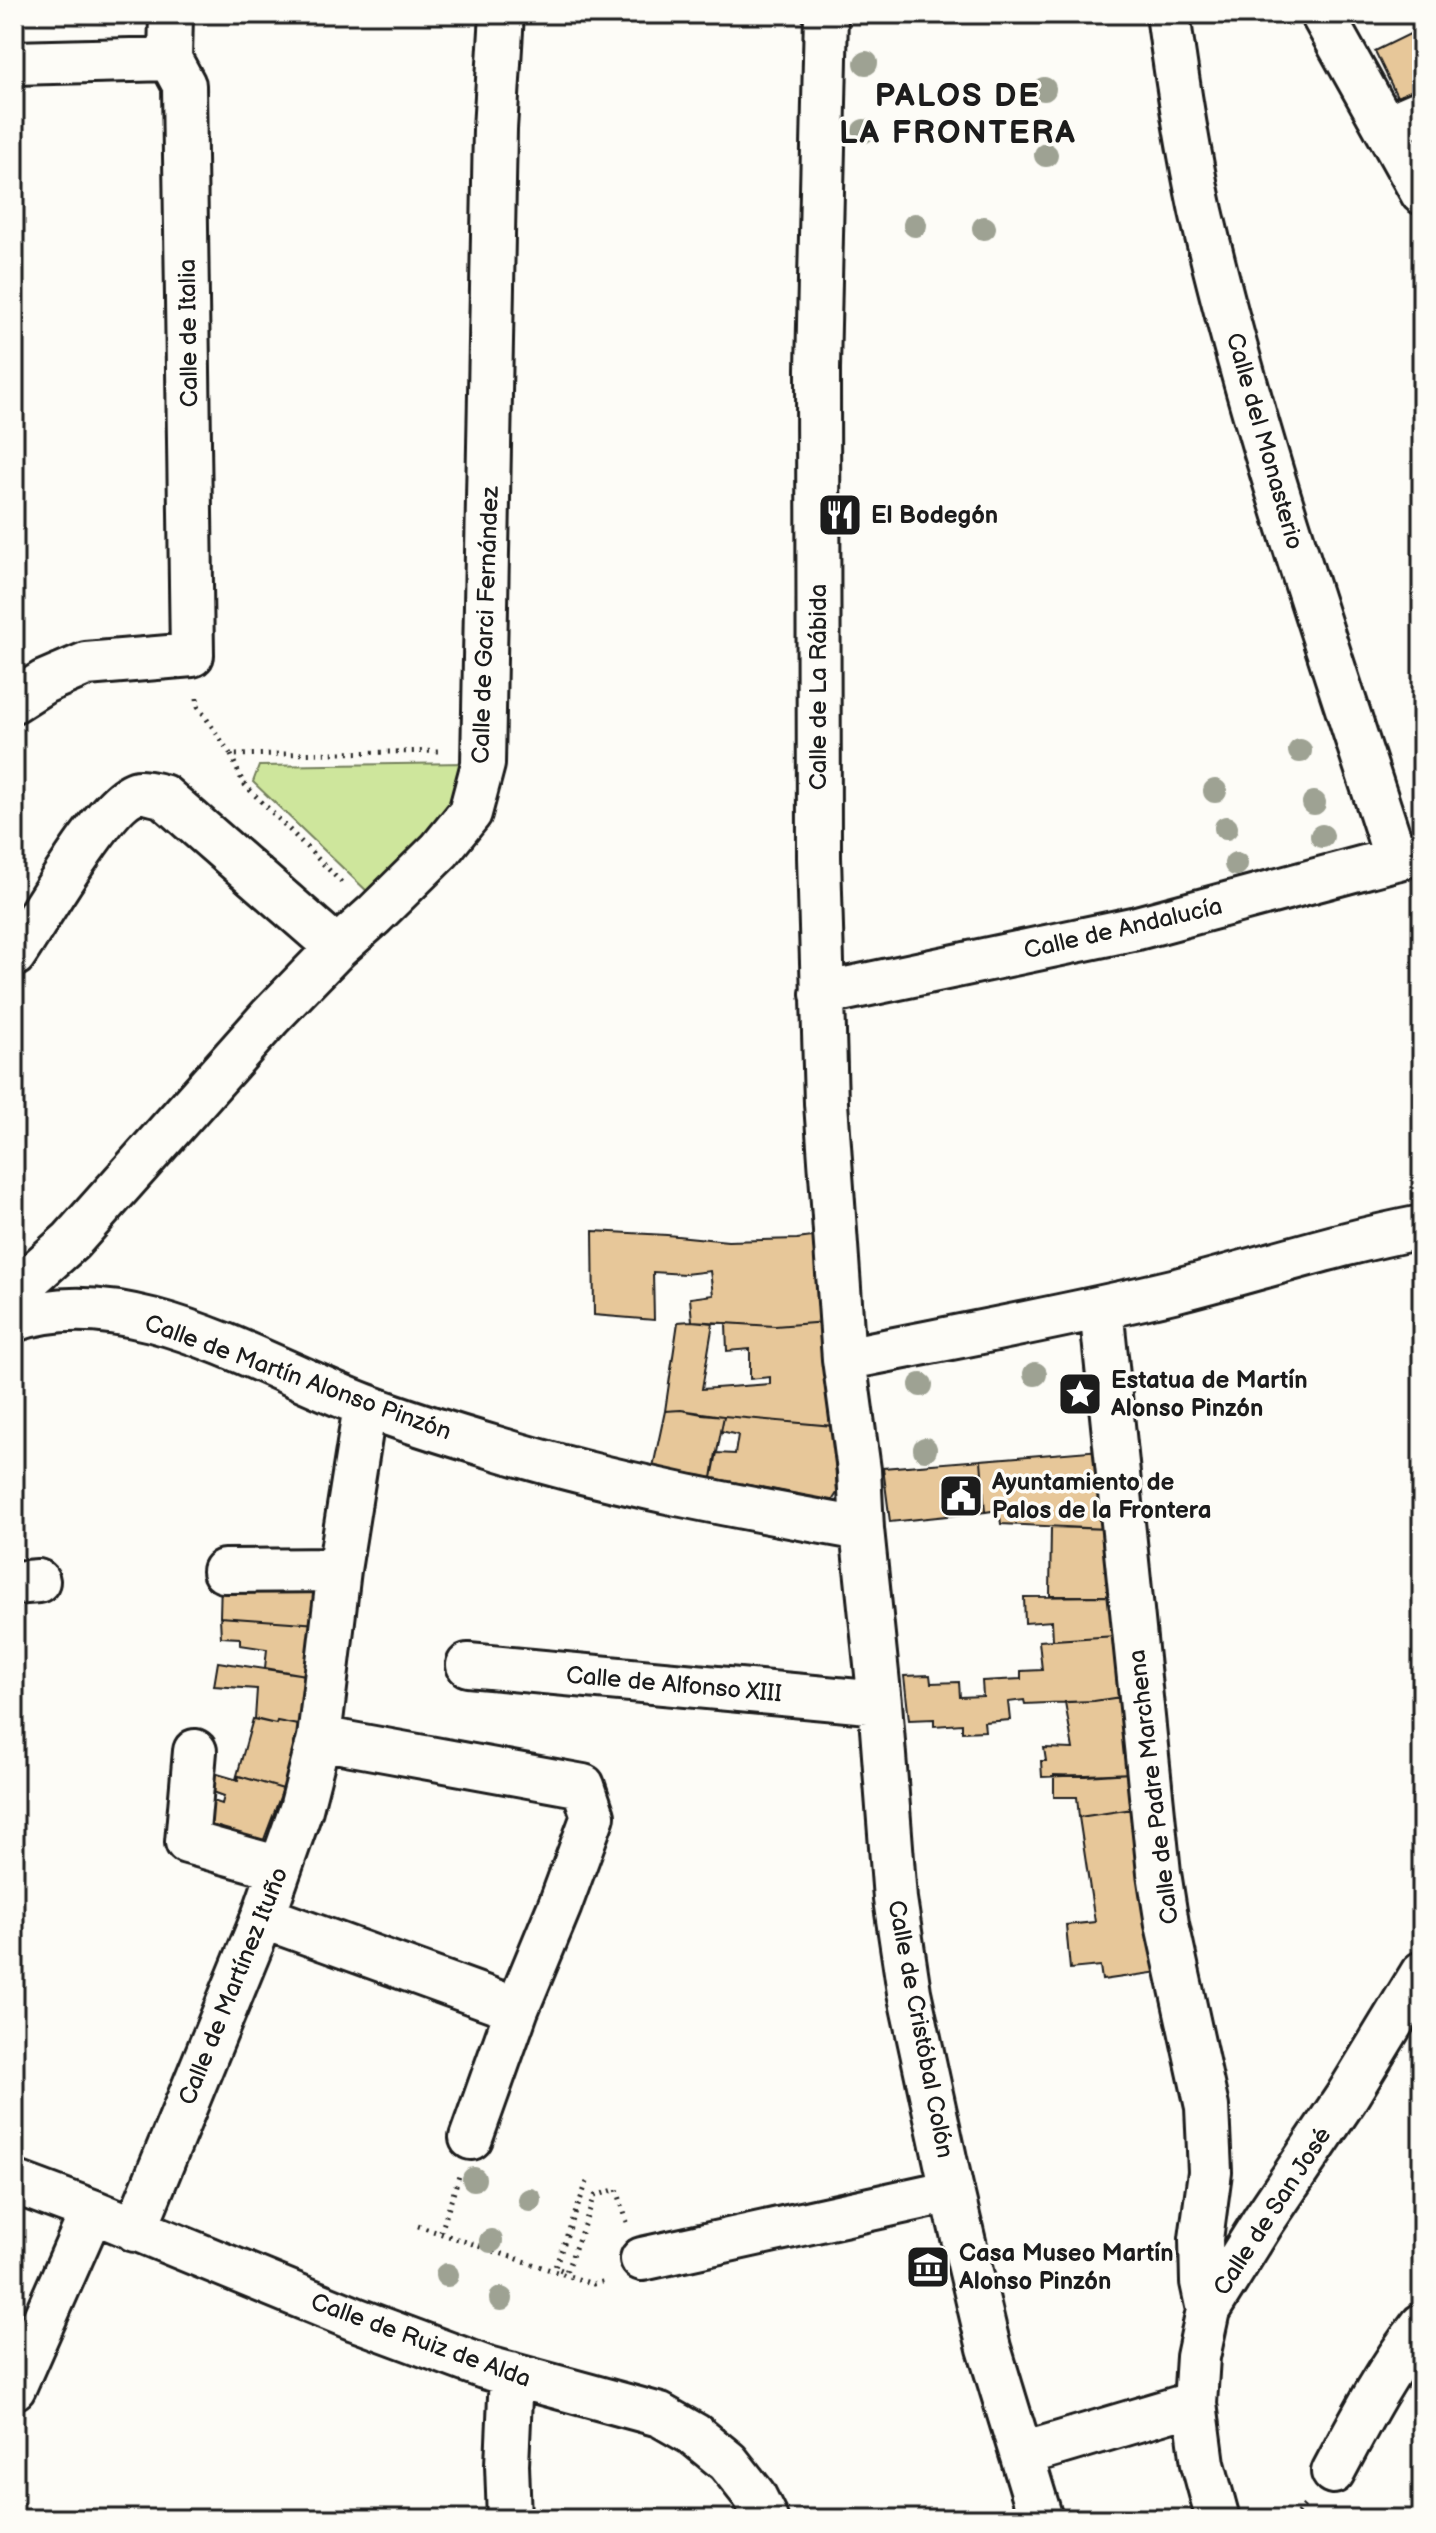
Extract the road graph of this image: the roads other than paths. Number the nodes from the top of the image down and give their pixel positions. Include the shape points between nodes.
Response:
1 (171, 14) edge
2 (502, 14) edge
3 (826, 14) edge
4 (1168, 14) edge
5 (1322, 14) edge
6 (170, 59) junction
7 (14, 63) edge
8 (1404, 119) edge
9 (1422, 193) edge
10 (14, 701) edge
11 (1409, 856) edge
12 (337, 948) junction
13 (14, 955) edge
14 (822, 994) junction
15 (1422, 1227) edge
16 (14, 1292) edge
17 (1101, 1308) junction
18 (14, 1320) edge
19 (844, 1359) junction
20 (365, 1406) junction
21 (862, 1529) junction
22 (339, 1570) junction
23 (224, 1571) dead end
24 (468, 1665) dead end
25 (880, 1703) junction
26 (319, 1738) junction
27 (195, 1751) dead end
28 (280, 1868) junction
29 (263, 1917) junction
30 (1422, 1973) edge
31 (517, 2009) junction
32 (471, 2138) road end
33 (14, 2182) edge
34 (952, 2191) junction
35 (92, 2211) junction
36 (135, 2230) junction
37 (642, 2259) dead end
38 (1208, 2310) junction
39 (1422, 2325) edge
40 (511, 2374) junction
41 (14, 2388) edge
42 (1195, 2403) junction
43 (1023, 2454) junction
44 (1333, 2472) dead end
45 (509, 2519) edge
46 (766, 2519) edge
47 (1041, 2519) edge
48 (1218, 2519) edge

1 - 6 street, Calle de Italia
2 - 12 street, Calle de Garci Fernández via 495,129 483,764 470,813 440,850
3 - 14 street, Calle de La Rábida via 817,532
4 - 11 street, Calle del Monasterio via 1201,210 1246,386 1311,596
5 - 8 street
6 - 7 street
6 - 10 street, Calle de Italia via 184,85 192,655 86,664
8 - 9 street
11 - 14 street, Calle de Andalucía via 1137,928
12 - 13 street via 163,796 139,792 121,801 95,832
12 - 16 street, Calle de Garci Fernández via 71,1241
14 - 19 street, Calle de La Rábida
15 - 17 street
17 - 19 street
17 - 38 street, Calle de Padre Marchena via 1159,1873 1207,2107 1210,2172 1201,2239
18 - 20 street, Calle de Martín Alonso Pinzón via 65,1309 110,1310 168,1324
19 - 21 street, Calle de La Rábida
20 - 21 street, Calle de Martín Alonso Pinzón via 611,1480
20 - 22 street, Calle de Martínez Ituño
21 - 25 street, Calle de Cristóbal Colón
22 - 23 street
22 - 26 street, Calle de Martínez Ituño
24 - 25 street, Calle de Alfonso XIII
25 - 34 street, Calle de Cristóbal Colón via 895,1899 909,1992
26 - 28 street, Calle de Martínez Ituño
26 - 31 street via 583,1786 593,1816
27 - 28 street via 187,1842
28 - 29 street, Calle de Martínez Ituño
29 - 31 street
29 - 36 street, Calle de Martínez Ituño
30 - 38 street, Calle de San José
31 - 32 street
33 - 35 street, Calle de Ruiz de Alda
34 - 37 street
34 - 43 street, Calle de Cristóbal Colón via 989,2348
35 - 36 street, Calle de Ruiz de Alda
35 - 41 street
36 - 40 street, Calle de Ruiz de Alda via 355,2319
38 - 42 street, Calle de San José
39 - 44 street
40 - 45 street
40 - 46 street, Calle de Ruiz de Alda via 660,2415 728,2462
42 - 43 street
42 - 48 street, Calle de San José via 1203,2464
43 - 47 street, Calle de Cristóbal Colón

